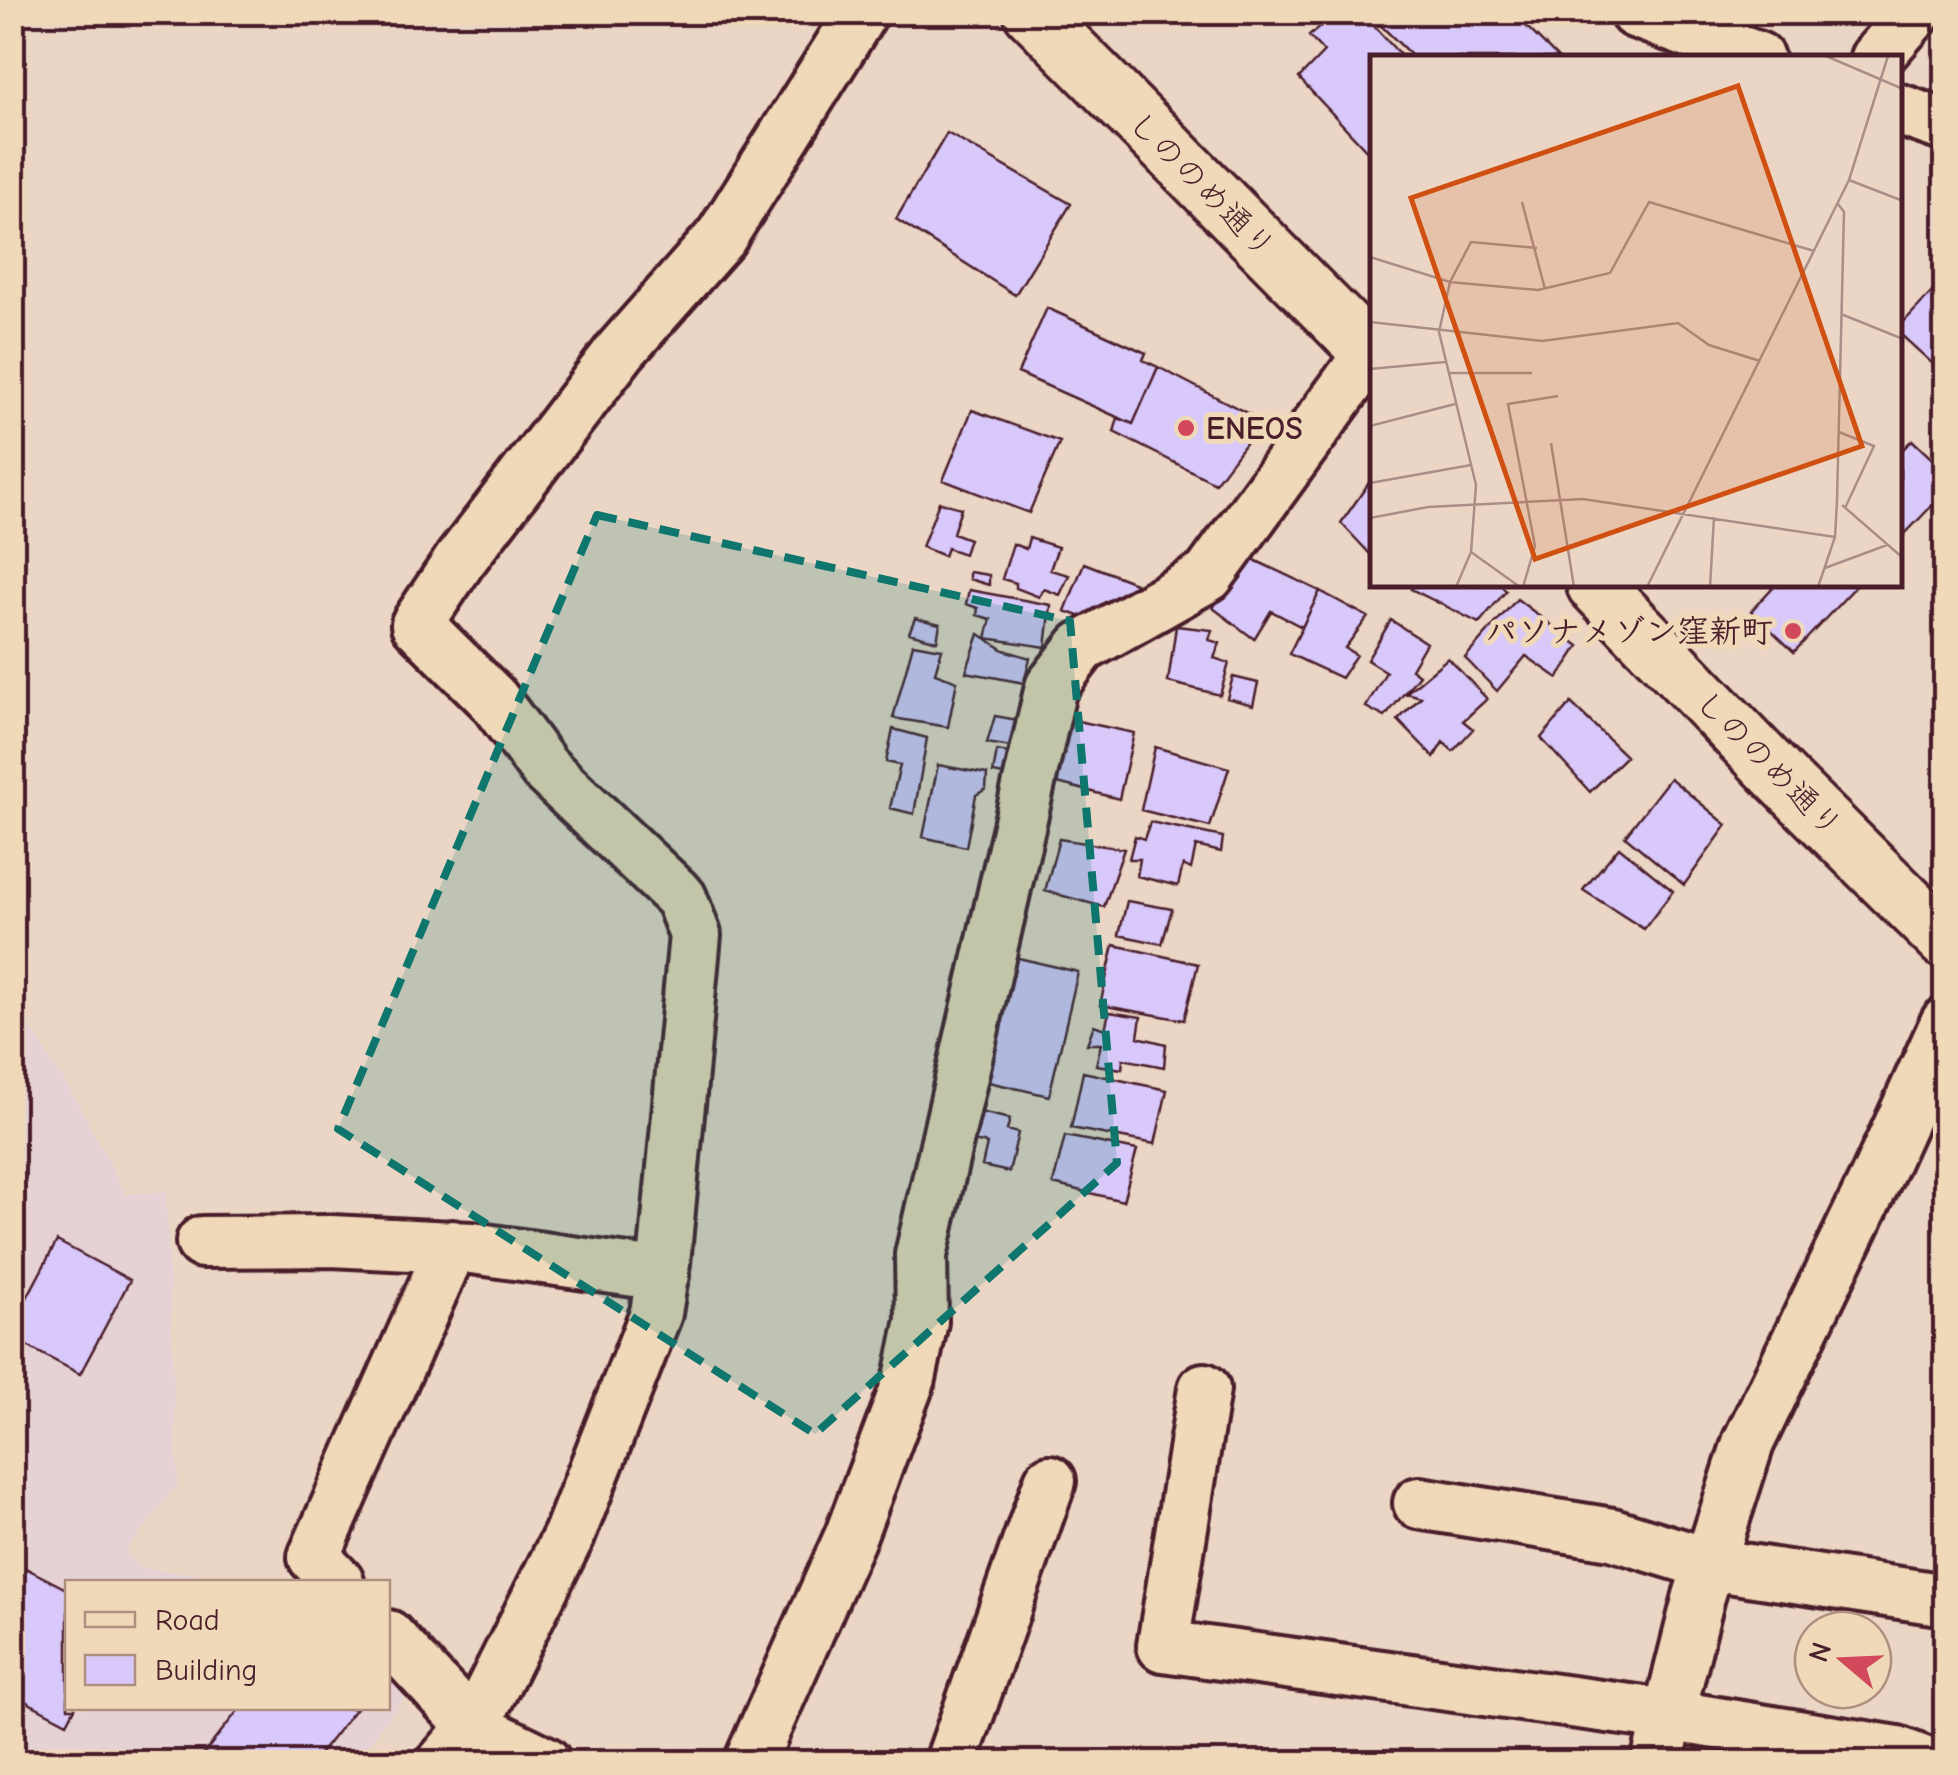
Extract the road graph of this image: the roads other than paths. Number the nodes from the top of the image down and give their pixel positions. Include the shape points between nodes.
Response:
1 (862, 12) edge
2 (1032, 12) edge
3 (1635, 12) edge
4 (1916, 12) edge
5 (1750, 55) edge
6 (1879, 55) edge
7 (1903, 111) edge
8 (1946, 126) edge
9 (1370, 352) edge
10 (1370, 357) edge
11 (1597, 588) edge
12 (1946, 941) edge
13 (1946, 1023) edge
14 (202, 1242) dead end
15 (452, 1246) junction
16 (663, 1275) junction
17 (1204, 1389) dead end
18 (1050, 1482) dead end
19 (1419, 1503) dead end
20 (1709, 1564) junction
21 (336, 1580) edge
22 (1946, 1600) edge
23 (390, 1639) edge
24 (1668, 1714) junction
25 (458, 1744) edge
26 (545, 1762) edge
27 (750, 1762) edge
28 (951, 1762) edge
29 (1657, 1762) edge
30 (1922, 1762) edge

1 - 16 street via 721,236 621,350 416,624 493,698 544,770 681,898 695,935
2 - 9 main road, しののめ通り
3 - 5 street
4 - 6 street
7 - 8 street
10 - 27 street via 1208,576 1082,648 1051,686 920,1254 922,1321 910,1378 850,1538
11 - 12 main road, しののめ通り
13 - 20 street via 1748,1443
14 - 15 street
15 - 16 street
15 - 21 street via 314,1557
16 - 25 street via 656,1313 569,1534
17 - 24 street via 1163,1646
18 - 28 street
19 - 20 street via 1612,1534
20 - 22 street
20 - 24 street
23 - 25 street
24 - 29 street
24 - 30 street via 1897,1752
25 - 26 street

